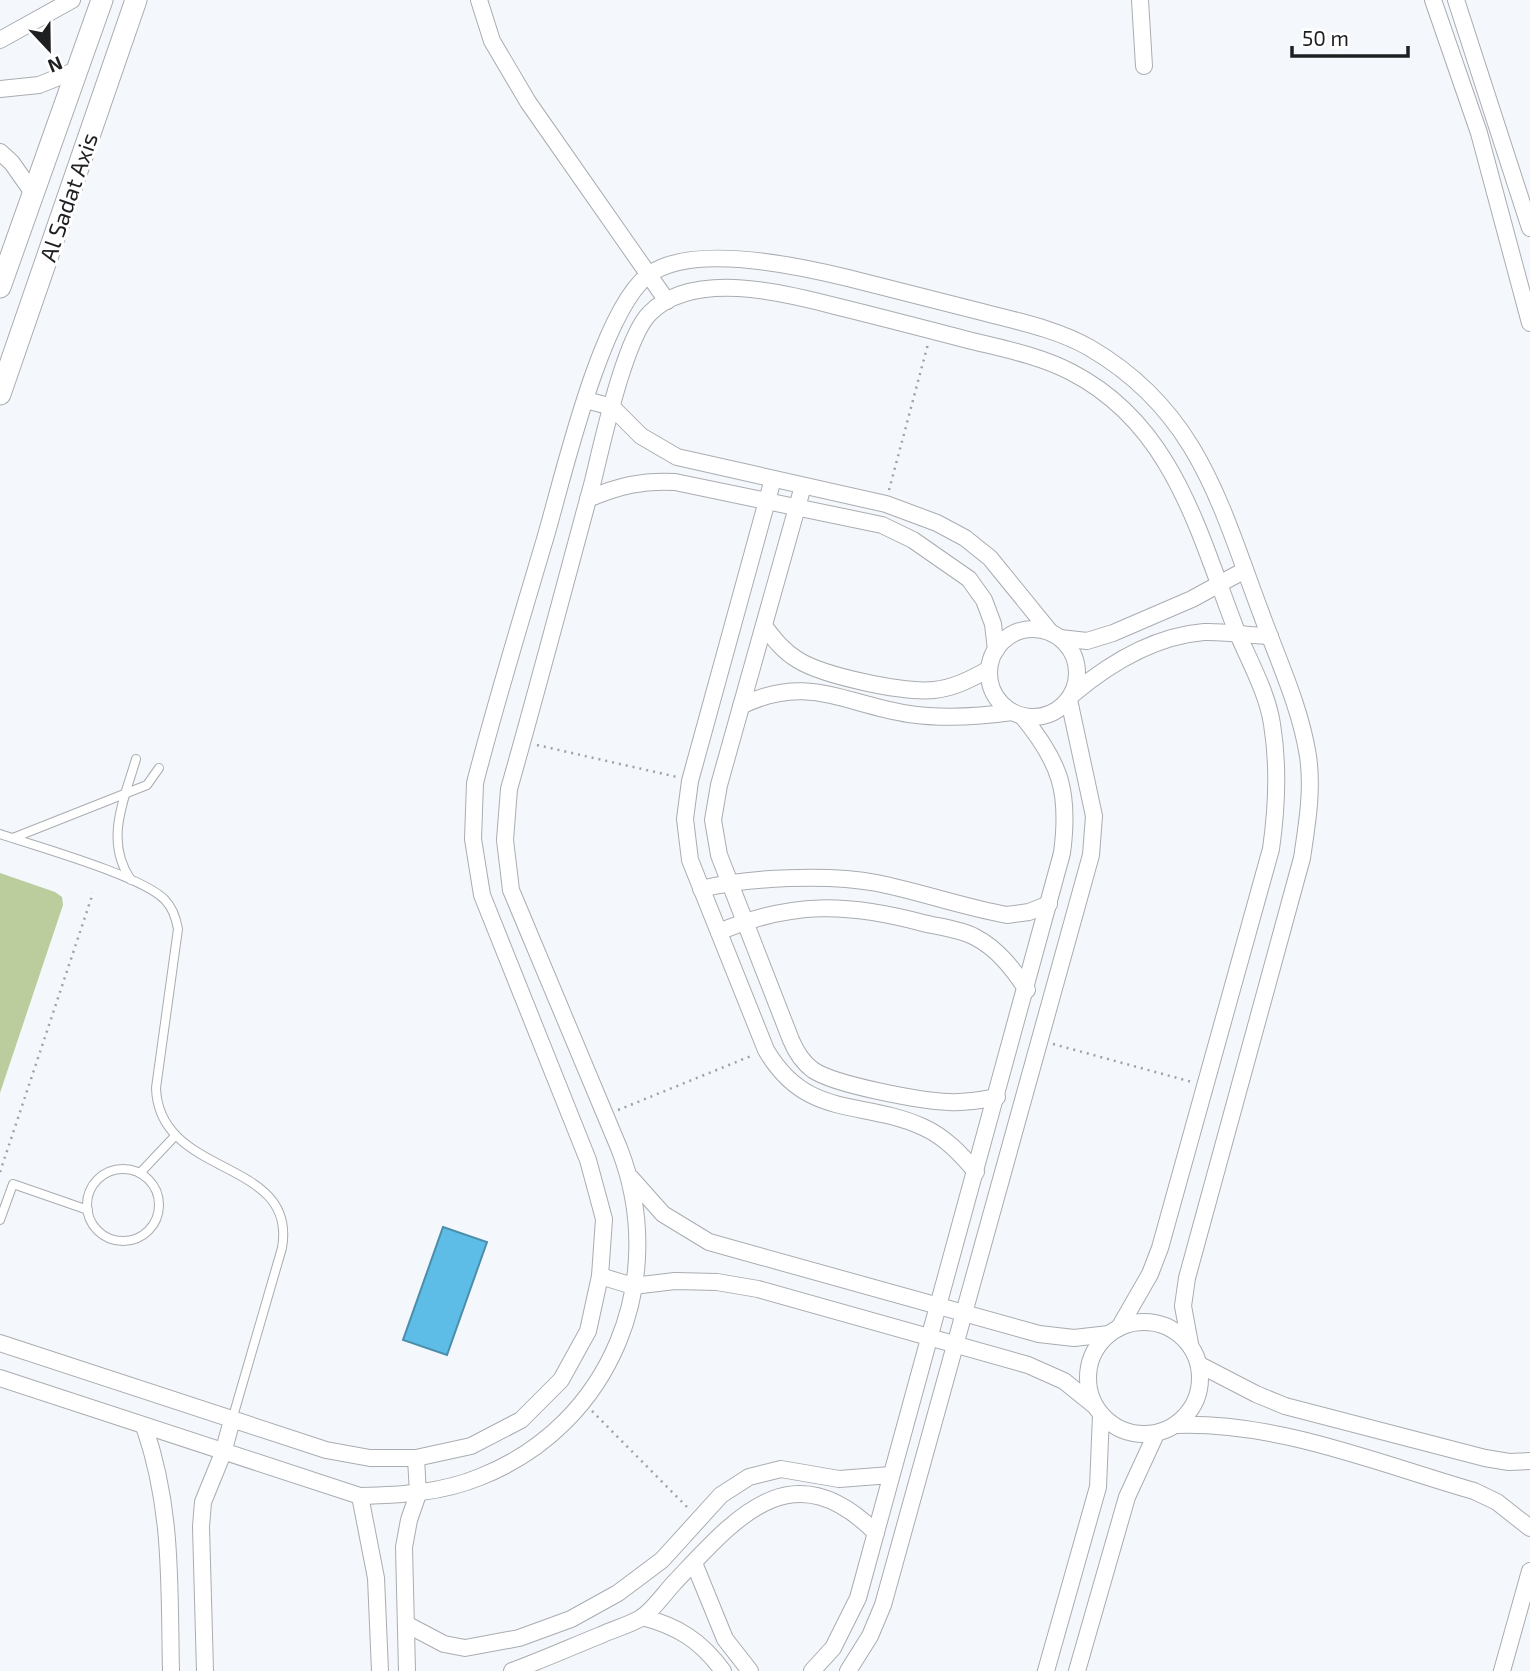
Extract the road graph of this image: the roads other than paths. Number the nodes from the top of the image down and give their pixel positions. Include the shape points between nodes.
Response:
1 (72, 0) edge
2 (136, 0) edge
3 (479, 0) edge
4 (1140, 0) edge
5 (1433, 0) edge
6 (1456, 0) edge
7 (100, 8) edge
8 (127, 24) junction
9 (0, 40) edge
10 (1144, 66) dead end
11 (79, 69) junction
12 (0, 89) edge
13 (0, 152) edge
14 (33, 193) junction
15 (1530, 228) edge
16 (1524, 274) edge
17 (649, 275) junction
18 (0, 287) edge
19 (667, 300) junction
20 (1530, 323) edge
21 (9, 340) edge
22 (0, 394) edge
23 (586, 400) junction
24 (612, 407) junction
25 (772, 479) junction
26 (803, 485) junction
27 (588, 499) junction
28 (766, 502) junction
29 (796, 509) junction
30 (1245, 570) junction
31 (1219, 584) junction
32 (764, 626) junction
33 (1055, 635) junction
34 (1239, 636) junction
35 (1270, 636) junction
36 (996, 650) junction
37 (989, 669) junction
38 (1070, 698) junction
39 (741, 706) junction
40 (1017, 714) junction
41 (136, 760) dead end
42 (159, 768) dead end
43 (126, 794) junction
44 (0, 834) edge
45 (12, 838) junction
46 (131, 880) junction
47 (729, 882) junction
48 (701, 889) junction
49 (1049, 904) junction
50 (745, 921) junction
51 (719, 932) junction
52 (1027, 990) junction
53 (998, 1097) junction
54 (175, 1136) junction
55 (976, 1172) junction
56 (140, 1173) junction
57 (630, 1177) junction
58 (88, 1210) junction
59 (0, 1220) edge
60 (600, 1276) junction
61 (633, 1286) junction
62 (937, 1306) junction
63 (964, 1314) junction
64 (1114, 1331) junction
65 (929, 1337) junction
66 (0, 1343) edge
67 (955, 1344) junction
68 (1190, 1345) junction
69 (1200, 1365) junction
70 (0, 1378) edge
71 (1098, 1410) junction
72 (232, 1419) junction
73 (1177, 1425) junction
74 (144, 1426) junction
75 (1156, 1434) junction
76 (223, 1453) junction
77 (416, 1458) junction
78 (1530, 1461) edge
79 (891, 1475) junction
80 (418, 1494) junction
81 (360, 1496) junction
82 (1530, 1528) edge
83 (876, 1533) junction
84 (694, 1563) junction
85 (1530, 1571) edge
86 (642, 1617) junction
87 (406, 1624) junction
88 (542, 1665) edge
89 (172, 1671) edge
90 (205, 1671) edge
91 (380, 1671) edge
92 (407, 1671) edge
93 (512, 1671) edge
94 (723, 1671) edge
95 (750, 1671) edge
96 (812, 1671) edge
97 (848, 1671) edge
98 (1046, 1671) edge
99 (1077, 1671) edge
100 (1502, 1671) edge

1 - 9 street
2 - 8 street, Al Sadat Axis
3 - 17 street via 492,41 522,92
4 - 10 street
5 - 16 street
6 - 15 street
7 - 8 street
7 - 11 street, Al Sadat Axis
8 - 21 street, Al Sadat Axis
11 - 12 street via 39,85
11 - 14 street, Al Sadat Axis
13 - 14 street
14 - 18 street, Al Sadat Axis
16 - 20 street
17 - 19 street
17 - 23 street via 616,320
17 - 30 street via 678,263 709,258 819,271 1041,327 1087,346 1128,372 1164,406 1194,446
19 - 24 street via 648,314 636,333
19 - 31 street via 702,289 739,288 815,301 1028,355 1070,371 1108,395 1140,425 1167,461
21 - 22 street, Al Sadat Axis
23 - 24 street
23 - 60 street via 475,782 473,839 482,895 588,1160 604,1219
24 - 25 street via 641,436 677,457
24 - 27 street
25 - 26 street
25 - 28 street
26 - 29 street
26 - 33 street via 886,504 965,538 990,558
27 - 28 street via 644,480 676,482
27 - 57 street via 508,802 505,840 510,890
28 - 29 street
28 - 48 street via 690,781 685,819 690,860
29 - 32 street
29 - 36 street via 882,525 942,558 969,579 984,600
30 - 31 street
30 - 35 street
31 - 33 street via 1113,633 1087,641
31 - 34 street
32 - 37 street via 798,660 906,690 935,690
32 - 39 street
33 - 36 street via 1035,629 1020,631
33 - 38 street via 1071,649 1077,664
34 - 35 street
34 - 38 street via 1207,632 1175,636 1124,658
34 - 64 street via 1271,718 1277,762 1271,849 1160,1248 1150,1275
35 - 68 street via 1297,709 1308,758 1310,808 1302,858 1187,1278 1183,1306
36 - 37 street
37 - 40 street via 999,701
38 - 40 street via 1048,715
38 - 63 street via 1094,816 1091,855
39 - 40 street via 765,694 792,689 930,716
39 - 47 street via 713,820
40 - 49 street via 1046,745 1062,779 1067,816
41 - 43 lane
42 - 43 lane via 151,782
43 - 45 lane
43 - 46 lane via 116,840
44 - 45 lane
45 - 46 lane
46 - 54 lane via 165,900 177,919 156,1087 160,1111
47 - 48 street
47 - 49 street via 875,883 1007,915
47 - 50 street
48 - 51 street
49 - 52 street
50 - 51 street
50 - 52 street via 834,906 878,911 973,936 994,950
50 - 53 street via 797,1055 813,1070 833,1079 926,1100 974,1102
51 - 55 street via 779,1072 801,1091 829,1102 922,1126 961,1154
52 - 53 street
53 - 55 street
54 - 56 lane
54 - 72 lane via 197,1154 261,1188 282,1218 282,1248
55 - 62 street
56 - 58 lane via 106,1173 90,1191
56 - 58 lane via 156,1190 159,1201 159,1212 147,1232 136,1239 113,1240 93,1226
57 - 61 street via 638,1213
57 - 62 street via 663,1214 709,1242
58 - 59 lane via 13,1184
60 - 61 street
60 - 77 street via 588,1331 561,1380 521,1420 471,1447
61 - 65 street via 675,1281 744,1287
61 - 80 street via 625,1328 608,1367 583,1402 536,1446 503,1465 480,1477
62 - 63 street
62 - 65 street
63 - 64 street via 1039,1334 1074,1338
63 - 67 street
64 - 68 street via 1152,1322 1173,1330
64 - 71 street via 1095,1351 1088,1373
65 - 67 street
65 - 79 street
66 - 72 street
67 - 71 street via 1028,1364 1064,1381
67 - 97 street via 883,1605
68 - 69 street
69 - 73 street via 1198,1398
69 - 78 street via 1285,1406 1485,1458
70 - 74 street
71 - 75 street via 1126,1432
71 - 98 street via 1098,1487
72 - 76 street
72 - 77 street via 326,1450 370,1458
73 - 75 street
73 - 82 street via 1247,1427 1461,1487 1497,1502
74 - 76 street
74 - 89 street via 156,1461 167,1524
75 - 99 street via 1127,1497
76 - 81 street
76 - 90 street via 203,1502
77 - 80 street
79 - 83 street
79 - 87 street via 839,1479 781,1469 749,1477 721,1495 662,1560 618,1593 571,1619 519,1638 466,1648 434,1640
80 - 81 street
80 - 87 street via 404,1547
81 - 91 street via 373,1550
83 - 84 street via 836,1502 785,1495 760,1503 739,1517
83 - 96 street via 847,1624
84 - 86 street
84 - 95 street via 725,1639
85 - 100 street
86 - 88 street
86 - 94 street via 691,1636
87 - 92 street
88 - 93 street

